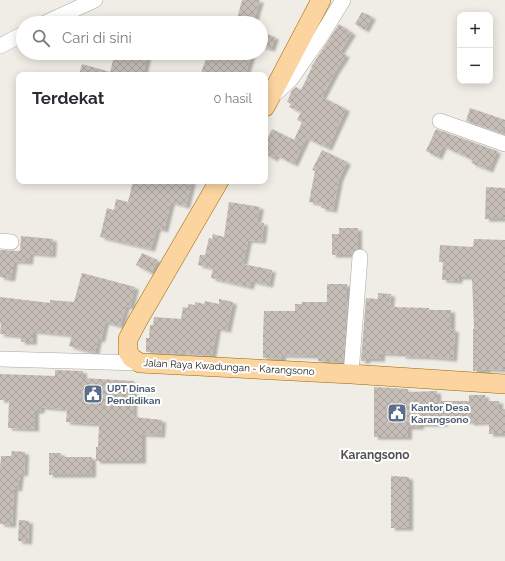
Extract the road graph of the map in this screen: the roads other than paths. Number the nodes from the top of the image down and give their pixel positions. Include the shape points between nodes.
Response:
1 (96, 0) edge
2 (321, 0) edge
3 (343, 0) edge
4 (61, 16) edge
5 (16, 38) edge
6 (0, 46) edge
7 (268, 101) edge
8 (268, 102) edge
9 (440, 121) dead end
10 (505, 144) edge
11 (217, 184) edge
12 (360, 257) dead end
13 (128, 339) junction
14 (0, 359) edge
15 (98, 362) junction
16 (140, 363) junction
17 (352, 374) junction
18 (505, 384) edge

1 - 4 street
2 - 7 main road
3 - 8 street via 291,79
5 - 6 street
9 - 10 street
11 - 13 main road
12 - 17 street
13 - 15 street via 116,352
13 - 16 main road, Jalan Raya Kwadungan - Karangsono via 128,352
14 - 15 street
15 - 16 street
16 - 17 main road, Jalan Raya Kwadungan - Karangsono
17 - 18 main road, Jalan Raya Kwadungan - Karangsono

